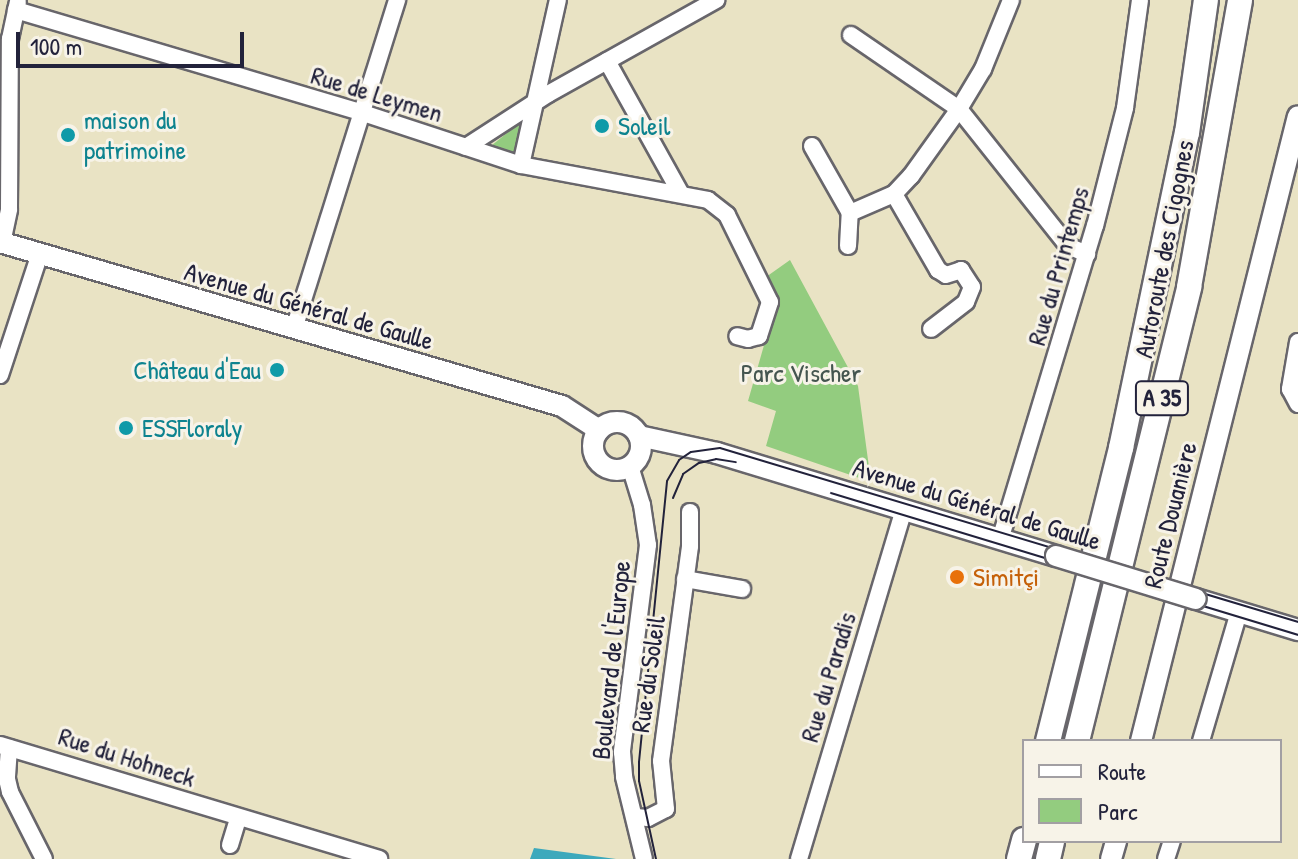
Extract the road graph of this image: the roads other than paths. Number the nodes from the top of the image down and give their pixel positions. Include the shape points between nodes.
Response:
1 (397, 0) edge
2 (558, 0) edge
3 (716, 0) edge
4 (1011, 0) edge
5 (1140, 0) edge
6 (1206, 0) edge
7 (1240, 0) edge
8 (18, 5) edge
9 (851, 35) dead end
10 (607, 61) junction
11 (536, 102) junction
12 (959, 109) junction
13 (363, 113) junction
14 (1298, 116) edge
15 (812, 146) dead end
16 (466, 147) junction
17 (521, 165) junction
18 (681, 194) junction
19 (894, 194) junction
20 (850, 213) junction
21 (1, 242) edge
22 (848, 246) dead end
23 (40, 253) junction
24 (1087, 254) junction
25 (294, 329) junction
26 (931, 329) dead end
27 (737, 336) dead end
28 (1298, 343) edge
29 (0, 375) edge
30 (1296, 402) edge
31 (599, 430) junction
32 (639, 436) junction
33 (630, 466) junction
34 (904, 510) junction
35 (690, 512) dead end
36 (1000, 540) junction
37 (685, 579) junction
38 (742, 589) dead end
39 (1239, 612) junction
40 (1298, 630) edge
41 (1048, 739) edge
42 (1077, 739) edge
43 (1142, 739) edge
44 (1202, 739) edge
45 (4, 746) edge
46 (635, 817) junction
47 (238, 818) junction
48 (230, 845) dead end
49 (44, 859) edge
50 (379, 859) edge
51 (644, 859) edge
52 (799, 859) edge

1 - 13 street
2 - 11 street
3 - 10 street
4 - 12 street via 983,69
5 - 24 street, Rue du Printemps via 1125,108
6 - 41 highway, Autoroute des Cigognes / A 35 via 1187,133 1131,402
7 - 42 highway, Autoroute des Cigognes / A 35 via 1189,287
8 - 13 street, Rue de Leymen
8 - 21 street via 10,39 9,193
9 - 12 street
10 - 11 street
10 - 18 street
11 - 16 street
11 - 17 street
12 - 19 street
12 - 24 street via 1068,246
13 - 16 street, Rue de Leymen
13 - 25 street
14 - 43 main road, Route Douanière
15 - 20 street
16 - 17 street, Rue de Leymen
17 - 18 street, Rue de Leymen
18 - 27 street, Rue de Leymen via 718,205 768,295 762,332 753,339
19 - 20 street
19 - 26 street via 938,270 946,275 961,270 972,287 966,302
20 - 22 street
21 - 23 main road, Avenue du Général de Gaulle
23 - 25 main road, Avenue du Général de Gaulle
23 - 29 street
24 - 36 street, Rue du Printemps
25 - 31 main road, Avenue du Général de Gaulle via 562,406
28 - 30 street via 1291,377
31 - 32 main road via 621,422
31 - 33 main road via 593,449 599,461 609,469
32 - 33 main road via 641,450
32 - 34 main road, Avenue du Général de Gaulle via 695,446
33 - 46 street, Boulevard de l'Europe via 648,545 622,752
34 - 36 main road, Avenue du Général de Gaulle
34 - 52 street, Rue du Paradis
35 - 37 street, Rue du Soleil
36 - 39 main road, Avenue du Général de Gaulle, bridge
37 - 38 street
37 - 46 street, Rue du Soleil via 661,761 666,809 648,818
39 - 40 main road, Avenue du Général de Gaulle
39 - 44 street
45 - 47 street, Rue du Hohneck
45 - 49 street via 10,792
46 - 51 street, Boulevard de l'Europe
47 - 48 street
47 - 50 street, Rue du Hohneck

